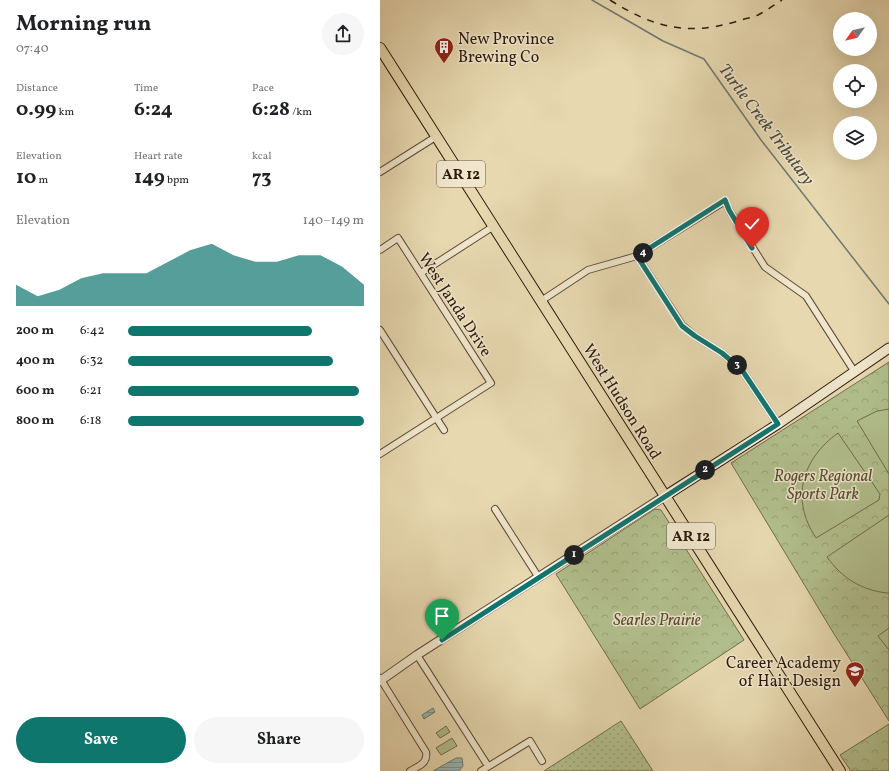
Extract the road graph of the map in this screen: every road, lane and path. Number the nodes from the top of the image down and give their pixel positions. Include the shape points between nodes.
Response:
1 (380, 48) edge
2 (437, 136) junction
3 (380, 172) edge
4 (494, 226) junction
5 (380, 250) edge
6 (637, 256) junction
7 (421, 273) junction
8 (541, 301) junction
9 (380, 330) edge
10 (889, 348) edge
11 (854, 371) junction
12 (436, 419) junction
13 (778, 424) junction
14 (444, 430) dead end
15 (380, 453) edge
16 (665, 496) junction
17 (495, 509) dead end
18 (539, 578) junction
19 (417, 655) junction
20 (381, 680) edge
21 (542, 760) dead end
22 (488, 766) junction
23 (410, 771) edge
24 (481, 771) edge
25 (840, 771) edge

1 - 2 highway, West Hudson Road / AR 12
2 - 3 street
2 - 4 highway, West Hudson Road / AR 12
4 - 7 street
4 - 8 highway, West Hudson Road / AR 12
5 - 7 street, West Janda Drive via 398,238
6 - 8 street via 588,270
6 - 11 street via 725,200 765,267 806,296
6 - 13 street via 682,326 742,370
7 - 12 street, West Janda Drive via 491,383
8 - 16 highway, West Hudson Road / AR 12
9 - 12 street
10 - 11 main road
11 - 13 main road
12 - 14 street
12 - 15 street
13 - 16 main road
16 - 18 street
16 - 25 highway, West Hudson Road / AR 12
17 - 18 street
18 - 19 street
19 - 20 street
19 - 22 street
20 - 23 street via 426,752 425,762
21 - 22 street via 530,742
22 - 24 street

